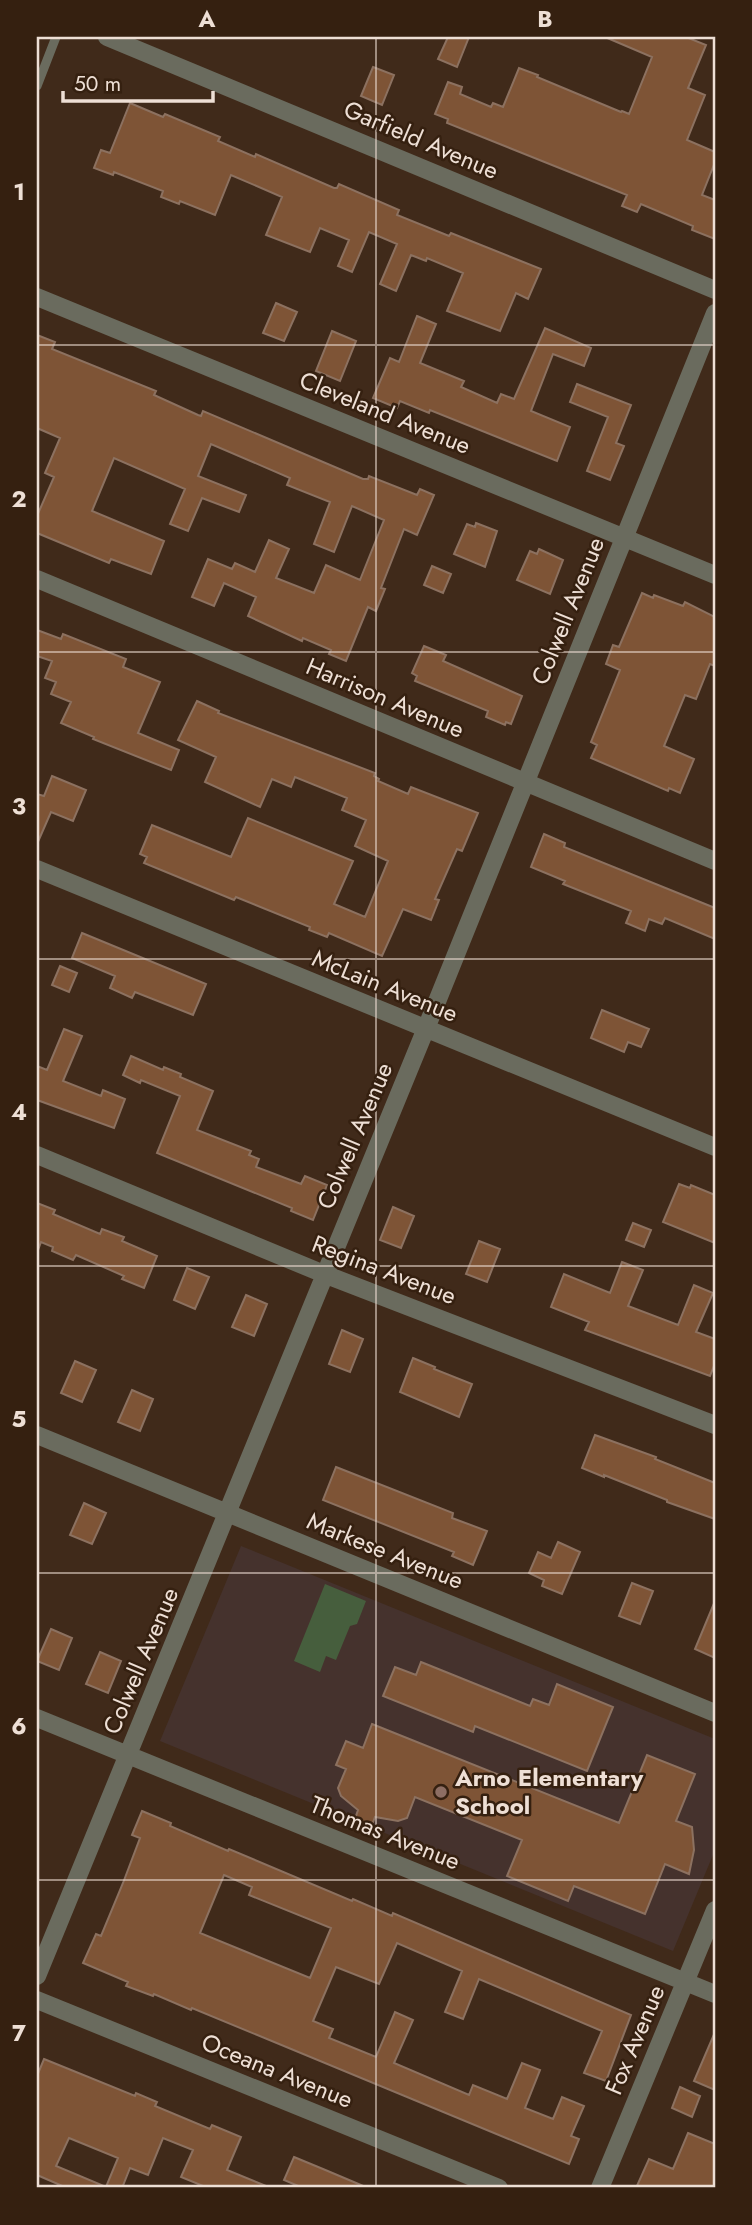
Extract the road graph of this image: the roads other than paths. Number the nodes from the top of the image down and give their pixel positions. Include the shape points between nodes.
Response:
1 (56, 37) edge
2 (107, 37) edge
3 (37, 86) edge
4 (715, 290) edge
5 (37, 298) edge
6 (715, 313) edge
7 (625, 538) junction
8 (715, 575) edge
9 (37, 579) edge
10 (525, 783) junction
11 (715, 861) edge
12 (37, 869) edge
13 (426, 1029) junction
14 (715, 1147) edge
15 (37, 1155) edge
16 (324, 1274) junction
17 (715, 1425) edge
18 (37, 1435) edge
19 (229, 1513) junction
20 (715, 1713) edge
21 (37, 1718) edge
22 (128, 1755) junction
23 (715, 1910) edge
24 (37, 1976) edge
25 (686, 1982) junction
26 (715, 1994) edge
27 (37, 2000) edge
28 (499, 2188) edge
29 (600, 2188) edge

1 - 3 lane
2 - 4 street, Garfield Avenue
5 - 7 street, Cleveland Avenue
6 - 7 street, Colwell Avenue
7 - 8 street, Cleveland Avenue
7 - 10 street, Colwell Avenue
9 - 10 street, Harrison Avenue
10 - 11 street, Harrison Avenue
10 - 13 street, Colwell Avenue
12 - 13 street, McLain Avenue
13 - 14 street, McLain Avenue
13 - 16 street, Colwell Avenue
15 - 16 street, Regina Avenue
16 - 17 street, Regina Avenue
16 - 19 street, Colwell Avenue
18 - 19 street, Markese Avenue
19 - 20 street, Markese Avenue
19 - 22 street, Colwell Avenue
21 - 22 street, Thomas Avenue
22 - 24 street, Colwell Avenue
22 - 25 street, Thomas Avenue
23 - 25 street, Fox Avenue
25 - 26 street, Thomas Avenue
25 - 29 street, Fox Avenue
27 - 28 street, Oceana Avenue

